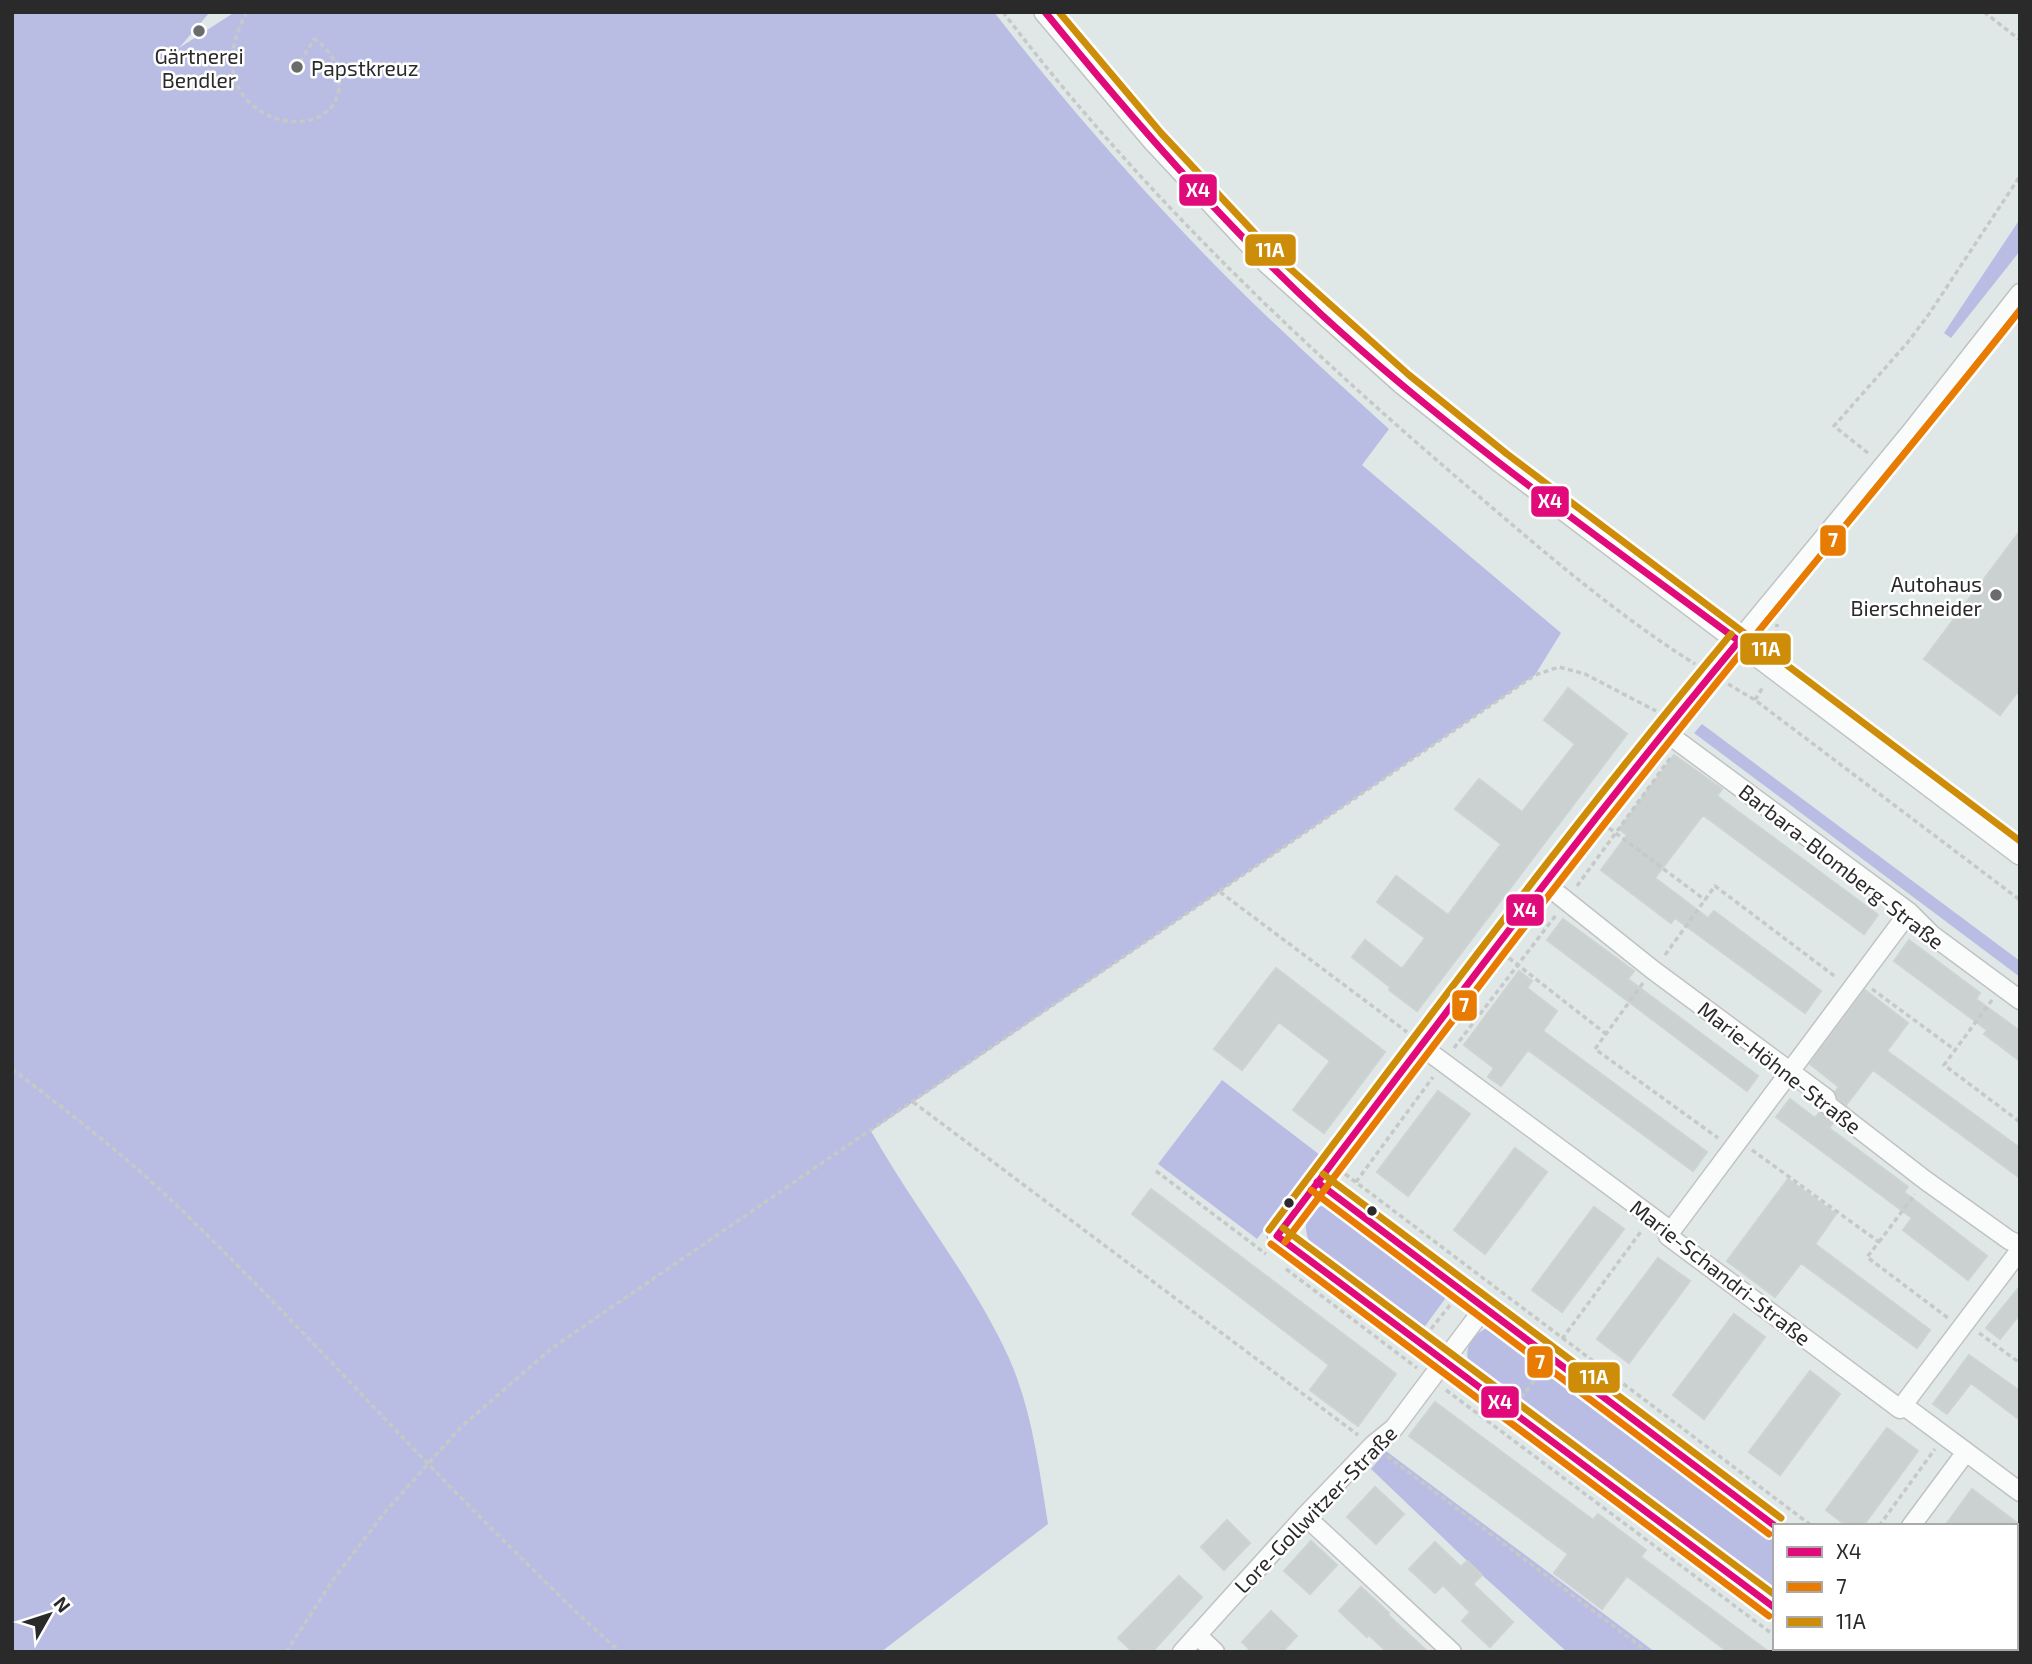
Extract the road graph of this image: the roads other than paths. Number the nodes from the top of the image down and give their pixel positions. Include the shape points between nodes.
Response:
1 (1045, 12) edge
2 (2020, 293) edge
3 (1739, 641) junction
4 (1669, 725) junction
5 (2020, 854) edge
6 (1544, 883) junction
7 (1909, 912) junction
8 (2020, 1000) edge
9 (1421, 1046) junction
10 (1790, 1072) junction
11 (1317, 1182) junction
12 (1671, 1231) junction
13 (2020, 1248) edge
14 (1484, 1308) junction
15 (1444, 1362) junction
16 (1903, 1405) junction
17 (1966, 1452) junction
18 (2020, 1492) edge
19 (1305, 1516) junction
20 (1773, 1524) edge
21 (1912, 1524) edge
22 (1773, 1607) edge
23 (1197, 1635) junction
24 (1181, 1652) edge
25 (1215, 1652) edge
26 (1452, 1652) edge

1 - 3 street via 1210,201 1328,319 1501,462
2 - 3 street
3 - 4 street
3 - 5 street
4 - 6 street
4 - 7 street, Barbara-Blomberg-Straße via 1682,743
6 - 9 street
6 - 10 street, Marie-Höhne-Straße
7 - 8 street, Barbara-Blomberg-Straße via 1932,935
7 - 10 street
9 - 11 street
9 - 12 street, Marie-Schandri-Straße
10 - 12 street
10 - 13 street, Marie-Höhne-Straße via 1925,1180
11 - 14 street
11 - 15 street via 1277,1236
12 - 16 street, Marie-Schandri-Straße via 1668,1236 1900,1409
13 - 16 street
14 - 15 street, Lore-Gollwitzer-Straße
14 - 20 street
15 - 19 street, Lore-Gollwitzer-Straße via 1394,1428
15 - 22 street
16 - 17 street, Marie-Schandri-Straße
17 - 18 street, Marie-Schandri-Straße
17 - 21 street
19 - 23 street, Lore-Gollwitzer-Straße
19 - 26 street
23 - 24 street, Lore-Gollwitzer-Straße
23 - 25 street

